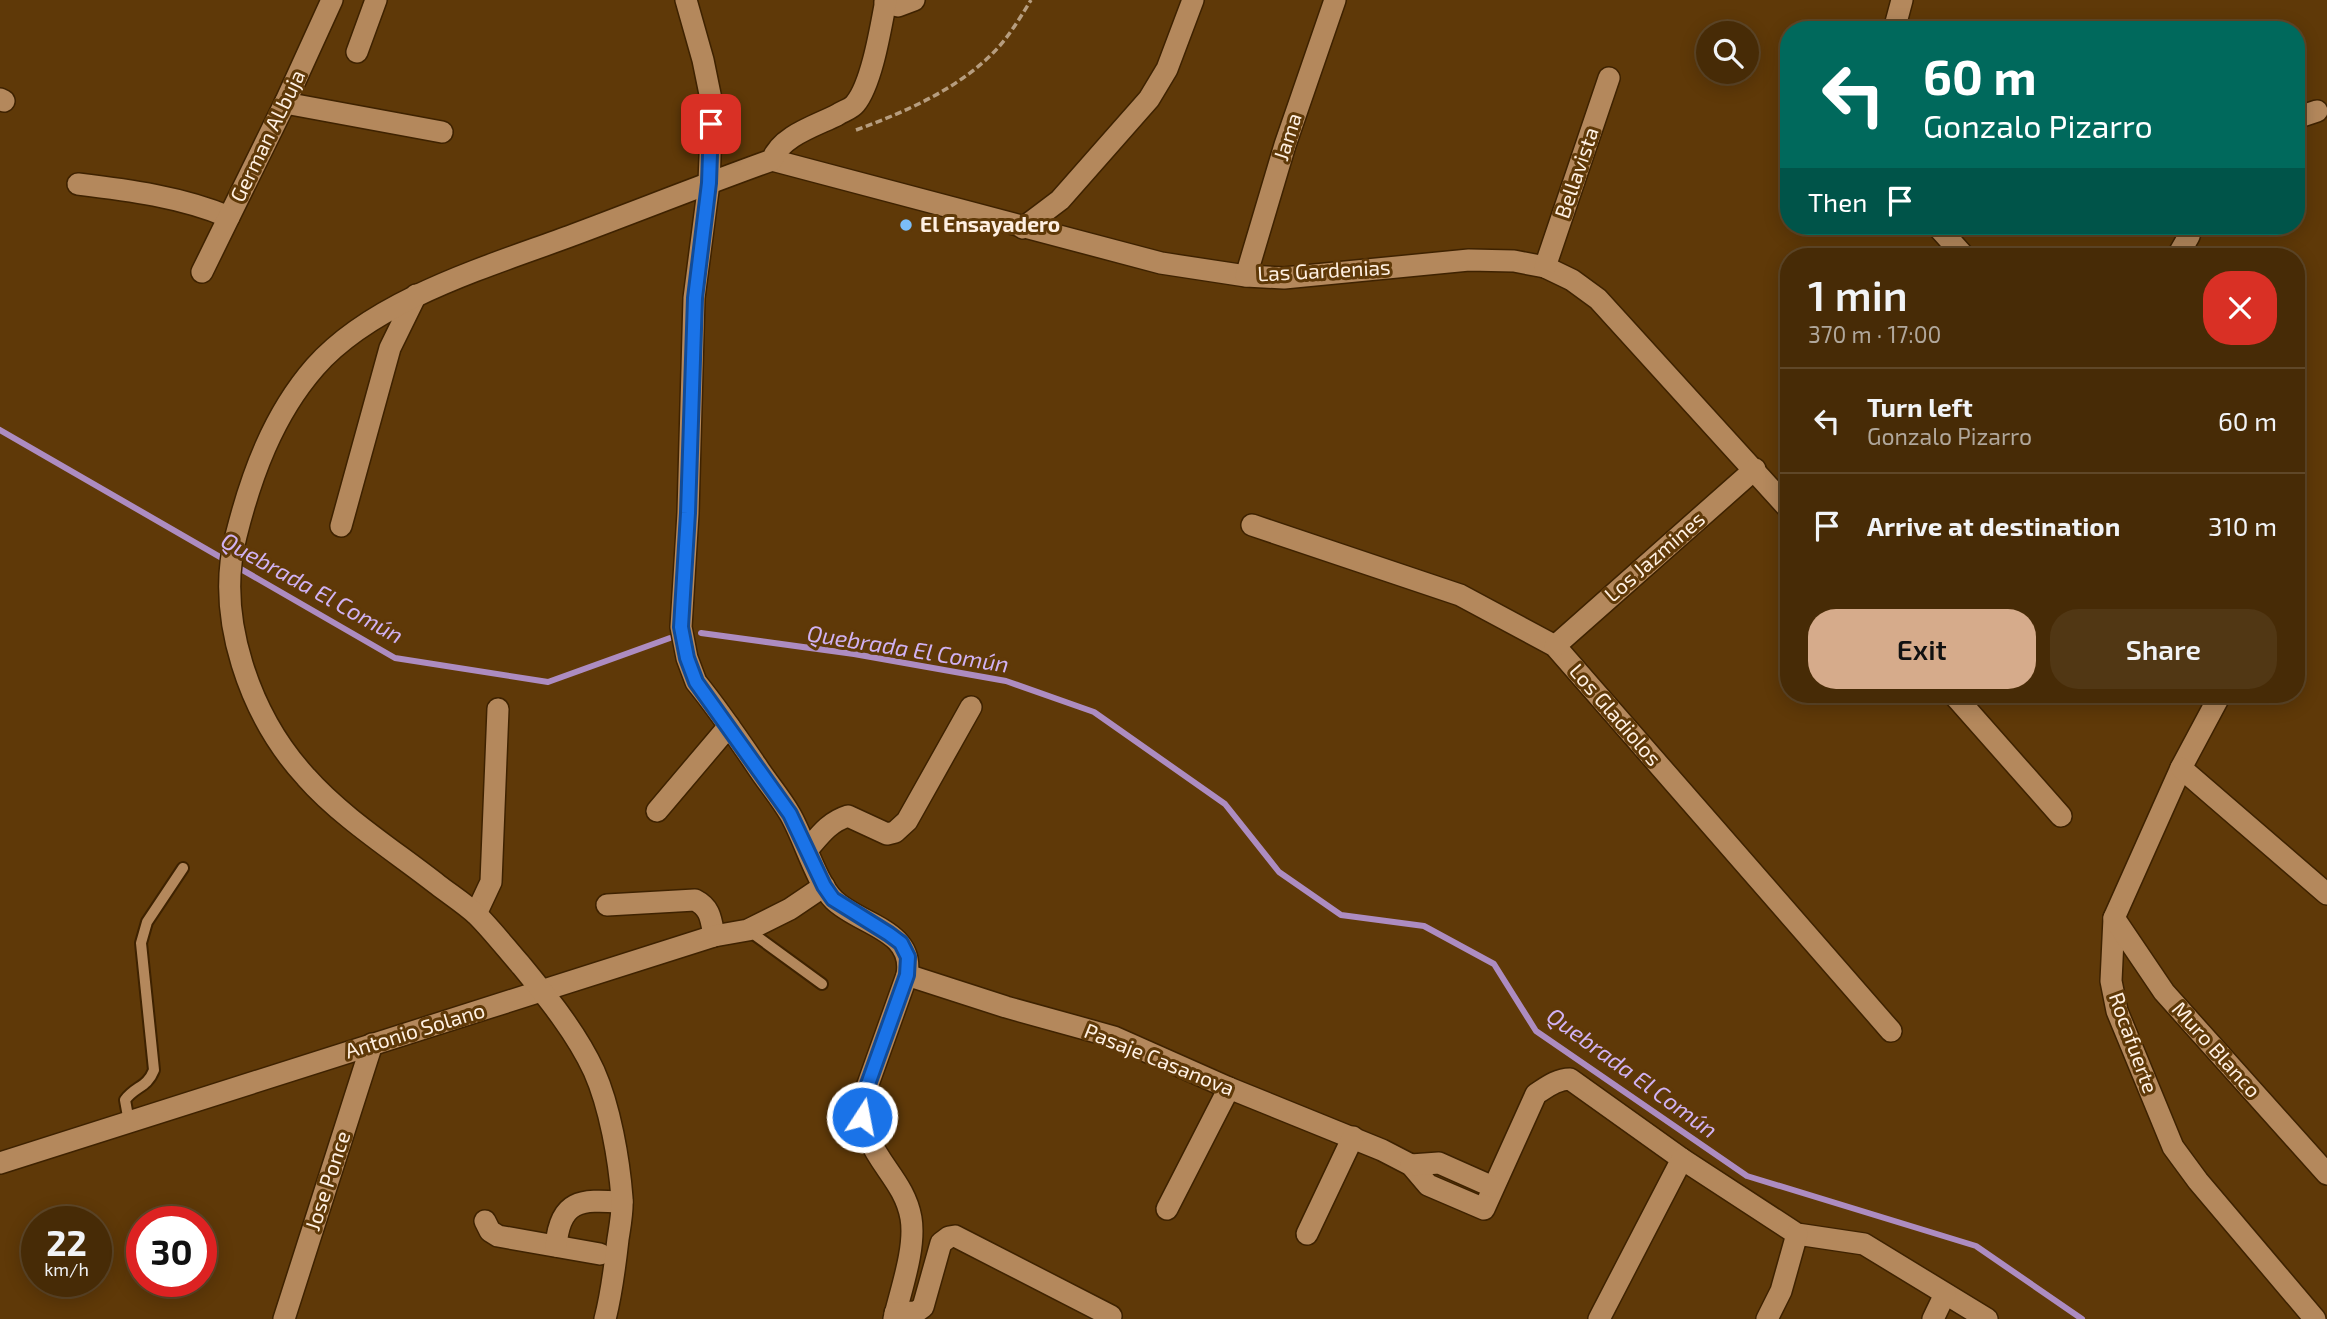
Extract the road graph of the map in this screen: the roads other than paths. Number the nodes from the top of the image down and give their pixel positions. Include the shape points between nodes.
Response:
1 (332, 0) edge
2 (376, 0) edge
3 (686, 0) edge
4 (914, 0) edge
5 (1193, 0) edge
6 (1335, 0) edge
7 (1902, 0) edge
8 (885, 1) edge
9 (1896, 21) edge
10 (357, 52) dead end
11 (1609, 78) dead end
12 (285, 103) junction
13 (2317, 111) dead end
14 (2305, 115) edge
15 (442, 132) dead end
16 (772, 160) junction
17 (709, 183) junction
18 (78, 184) dead end
19 (229, 216) junction
20 (1023, 228) junction
21 (1945, 235) edge
22 (1957, 248) edge
23 (1545, 267) junction
24 (202, 272) dead end
25 (1246, 276) junction
26 (416, 295) junction
27 (1755, 469) junction
28 (1780, 499) edge
29 (1252, 525) dead end
30 (341, 526) dead end
31 (1555, 646) junction
32 (1961, 703) edge
33 (2216, 703) edge
34 (971, 707) dead end
35 (498, 709) dead end
36 (729, 726) junction
37 (2181, 768) junction
38 (657, 811) dead end
39 (2061, 817) dead end
40 (808, 849) junction
41 (183, 868) dead end
42 (824, 886) junction
43 (2327, 894) edge
44 (607, 905) dead end
45 (476, 914) junction
46 (2114, 918) junction
47 (748, 930) junction
48 (714, 936) junction
49 (907, 975) junction
50 (822, 984) dead end
51 (542, 991) junction
52 (1891, 1031) dead end
53 (372, 1044) junction
54 (1229, 1088) junction
55 (130, 1122) junction
56 (1353, 1137) junction
57 (1682, 1159) junction
58 (0, 1163) edge
59 (1408, 1163) junction
60 (2327, 1174) edge
61 (1493, 1187) junction
62 (622, 1202) junction
63 (1167, 1209) dead end
64 (485, 1221) dead end
65 (1307, 1234) dead end
66 (1797, 1234) junction
67 (556, 1246) junction
68 (600, 1254) dead end
69 (1945, 1294) junction
70 (895, 1316) edge
71 (1111, 1316) dead end
72 (284, 1319) edge
73 (605, 1319) edge
74 (1599, 1319) edge
75 (1767, 1319) edge
76 (1933, 1319) edge
77 (1987, 1319) edge
78 (2315, 1319) edge

1 - 12 street, German ALbuja
2 - 10 street
3 - 17 street via 712,104
4 - 8 street via 898,6
5 - 20 street via 1167,69 1149,99 1060,200
6 - 25 street, Jama
7 - 9 street
8 - 16 street via 864,89 853,106 789,139
11 - 23 street, Bellavista
12 - 15 street
12 - 19 street, German ALbuja
13 - 14 street
16 - 17 street
16 - 20 street, Las Gardenias
17 - 26 street
17 - 36 street via 695,298 681,627 696,682
18 - 19 street via 209,208
19 - 24 street, German ALbuja
20 - 25 street, Las Gardenias via 1161,263
21 - 22 street
23 - 25 street, Las Gardenias via 1469,260 1284,278
23 - 27 street, Las Gardenias via 1598,299
26 - 30 street via 390,348
26 - 45 street via 345,339 315,368 271,434 234,544 229,580 232,620 256,700 305,777
27 - 28 street, Las Gardenias
27 - 31 street, Los Jazmines
29 - 31 street, Los Gladiolos via 1460,595
31 - 52 street, Los Gladiolos
32 - 39 street
33 - 37 street, Rocafuerte
34 - 40 street via 907,821 895,832 887,834 848,816 835,820
35 - 45 street via 491,882
36 - 38 street
36 - 40 street via 790,814
37 - 43 street
37 - 46 street, Rocafuerte
40 - 42 street
41 - 55 lane via 147,922 141,943 154,1070 146,1084 125,1100
42 - 47 street, Antonio Solano
42 - 49 street via 844,908 901,943 908,957
44 - 48 street via 695,900 710,912
45 - 51 street
46 - 60 street, Muro Blanco via 2164,992
46 - 78 street, Rocafuerte via 2111,981 2117,1011 2173,1147
47 - 48 street, Antonio Solano
47 - 50 lane
48 - 51 street, Antonio Solano
49 - 54 street, Pasaje Casanova via 1114,1037
49 - 70 street via 862,1101 869,1141 899,1188 911,1219 911,1242
51 - 53 street, Antonio Solano
51 - 62 street via 594,1072 613,1139
53 - 55 street, Antonio Solano
53 - 72 street, Jose Ponce
54 - 56 street, Pasaje Casanova
54 - 63 street
55 - 58 street, Antonio Solano
56 - 59 street, Pasaje Casanova
56 - 65 street
57 - 61 street via 1570,1079 1563,1079 1536,1094
57 - 66 street
57 - 74 street
59 - 61 street via 1439,1163
59 - 61 street via 1428,1185 1484,1209
62 - 67 street via 574,1204 562,1217
62 - 73 street
64 - 67 street via 498,1236
66 - 69 street via 1864,1244
66 - 75 street via 1781,1291
67 - 68 street
69 - 76 street
69 - 77 street
70 - 71 street via 923,1307 941,1243 955,1236

